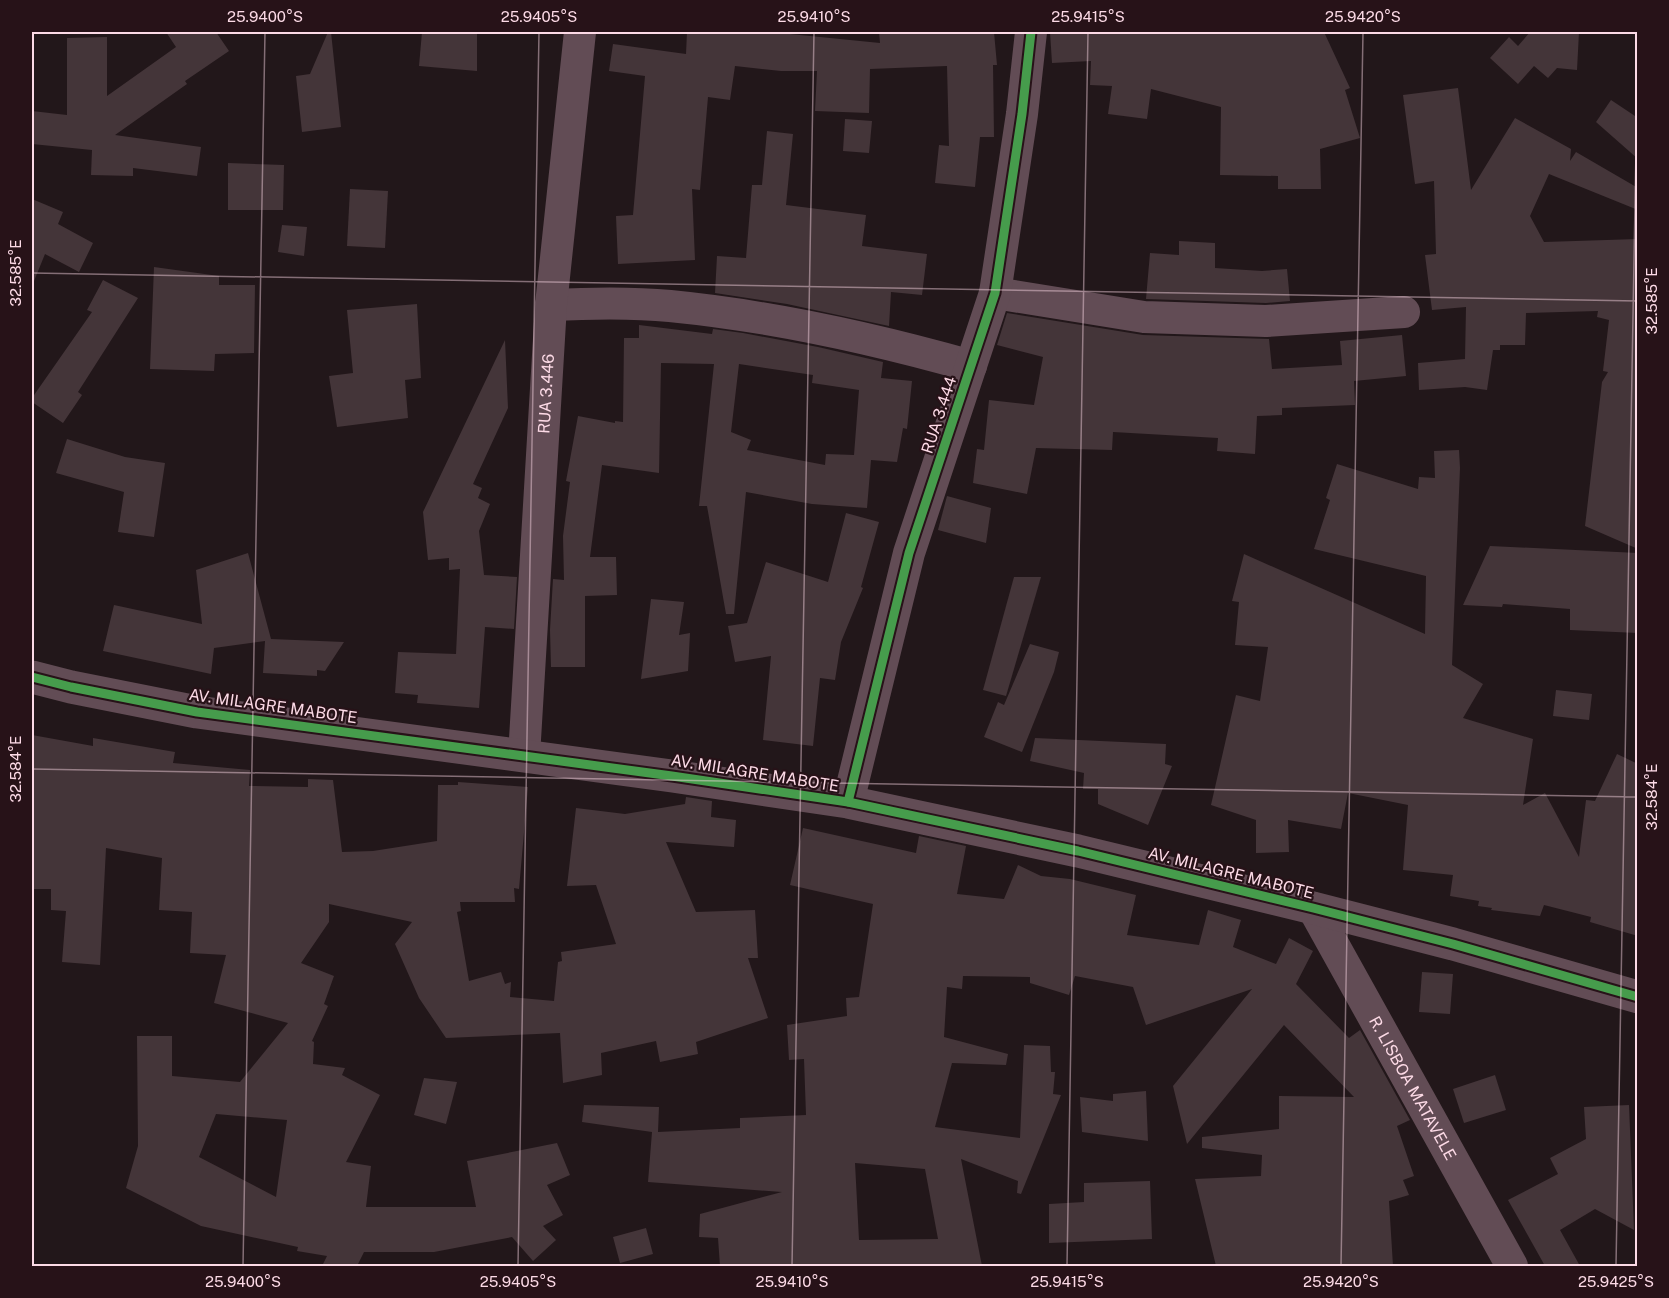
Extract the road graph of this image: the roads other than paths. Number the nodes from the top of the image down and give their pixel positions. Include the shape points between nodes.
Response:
1 (580, 32) edge
2 (1031, 32) edge
3 (995, 293) junction
4 (551, 305) junction
5 (1404, 312) dead end
6 (970, 366) junction
7 (32, 677) edge
8 (524, 756) junction
9 (848, 802) junction
10 (1313, 908) junction
11 (1638, 997) edge
12 (1512, 1266) edge

1 - 4 street, RUA 3.446
2 - 3 street, RUA 3.444
3 - 5 street via 1154,317 1266,321
3 - 6 street, RUA 3.444
4 - 6 street via 670,306 743,316 856,335
4 - 8 street, RUA 3.446
6 - 9 street, RUA 3.444 via 909,553
7 - 8 street, AV. MILAGRE MABOTE via 197,712
8 - 9 street, AV. MILAGRE MABOTE
9 - 10 street, AV. MILAGRE MABOTE via 1078,851
10 - 11 street, AV. MILAGRE MABOTE
10 - 12 street, R. LISBOA MATAVELE

